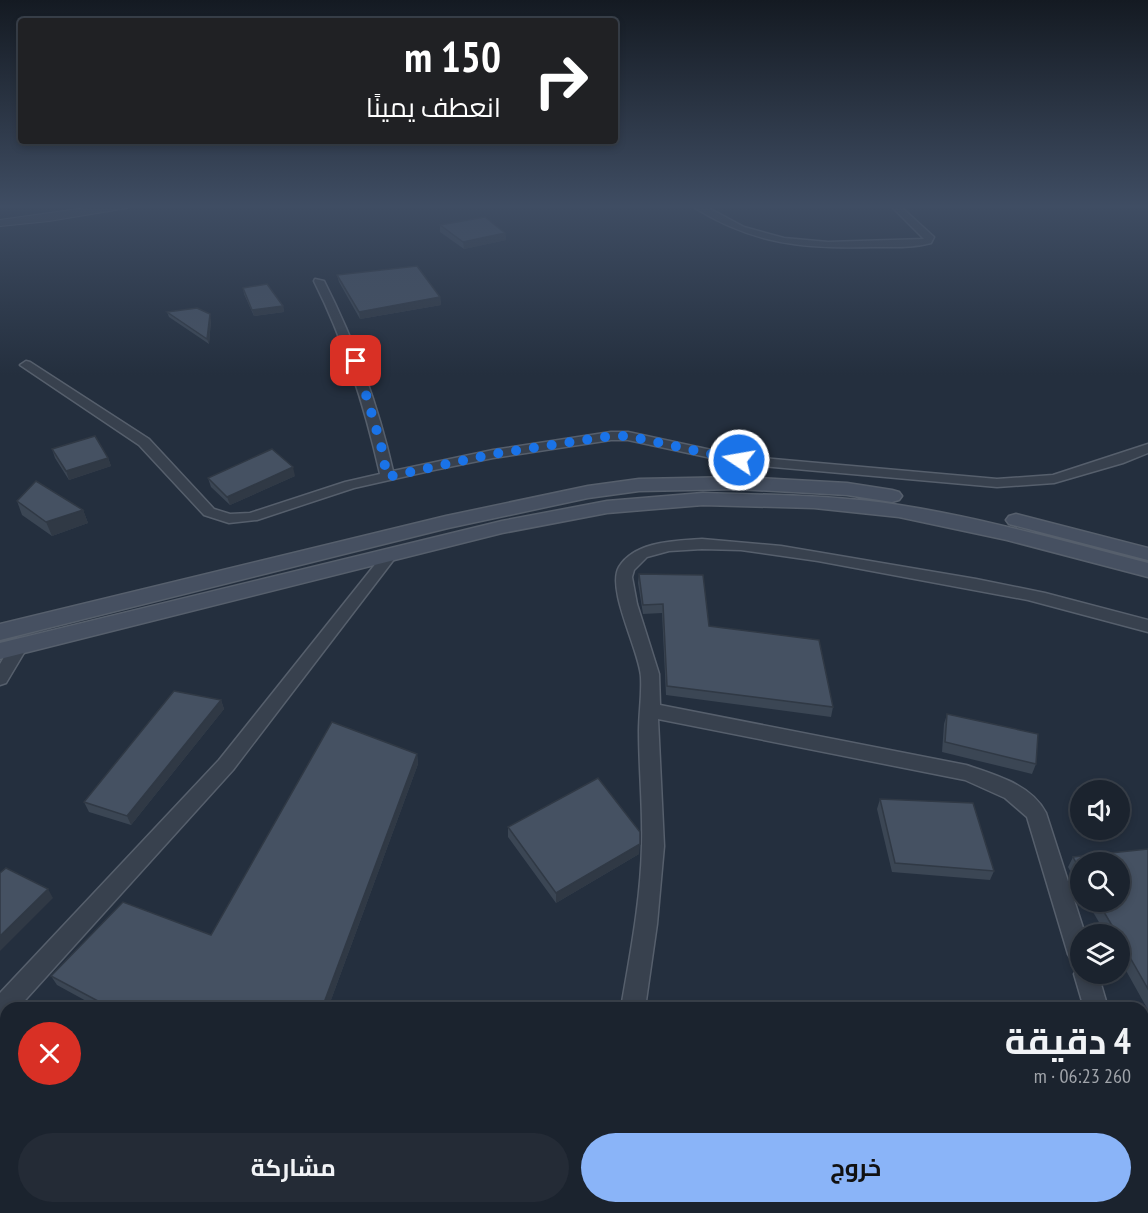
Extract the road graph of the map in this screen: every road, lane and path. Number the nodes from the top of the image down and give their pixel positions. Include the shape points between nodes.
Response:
1 (319, 281) dead end
2 (26, 365) dead end
3 (1148, 448) edge
4 (739, 460) junction
5 (387, 477) junction
6 (738, 483) junction
7 (1148, 554) edge
8 (390, 555) junction
9 (1148, 570) edge
10 (1148, 626) edge
11 (0, 632) edge
12 (10, 648) edge
13 (0, 679) edge
14 (649, 710) junction
15 (1071, 924) edge
16 (1089, 984) edge
17 (7, 1002) edge
18 (634, 1002) edge
19 (1094, 1002) edge

1 - 5 street via 356,361
2 - 5 street via 144,442 209,512 222,518 252,517 329,491
3 - 4 street via 1054,479 997,483
4 - 5 street via 628,436 611,436 493,454
4 - 6 street
6 - 7 main road via 847,489 915,499
6 - 11 main road via 639,485 512,506
8 - 9 main road via 502,527 607,507 714,499 814,502 899,511
8 - 12 main road
8 - 17 street via 226,765
10 - 14 street via 1013,591 807,554 740,545 668,547 641,555 626,568 624,576 650,674
12 - 13 street
14 - 15 street via 966,772 1002,785 1022,797 1036,813
14 - 18 street via 653,846
16 - 19 street

